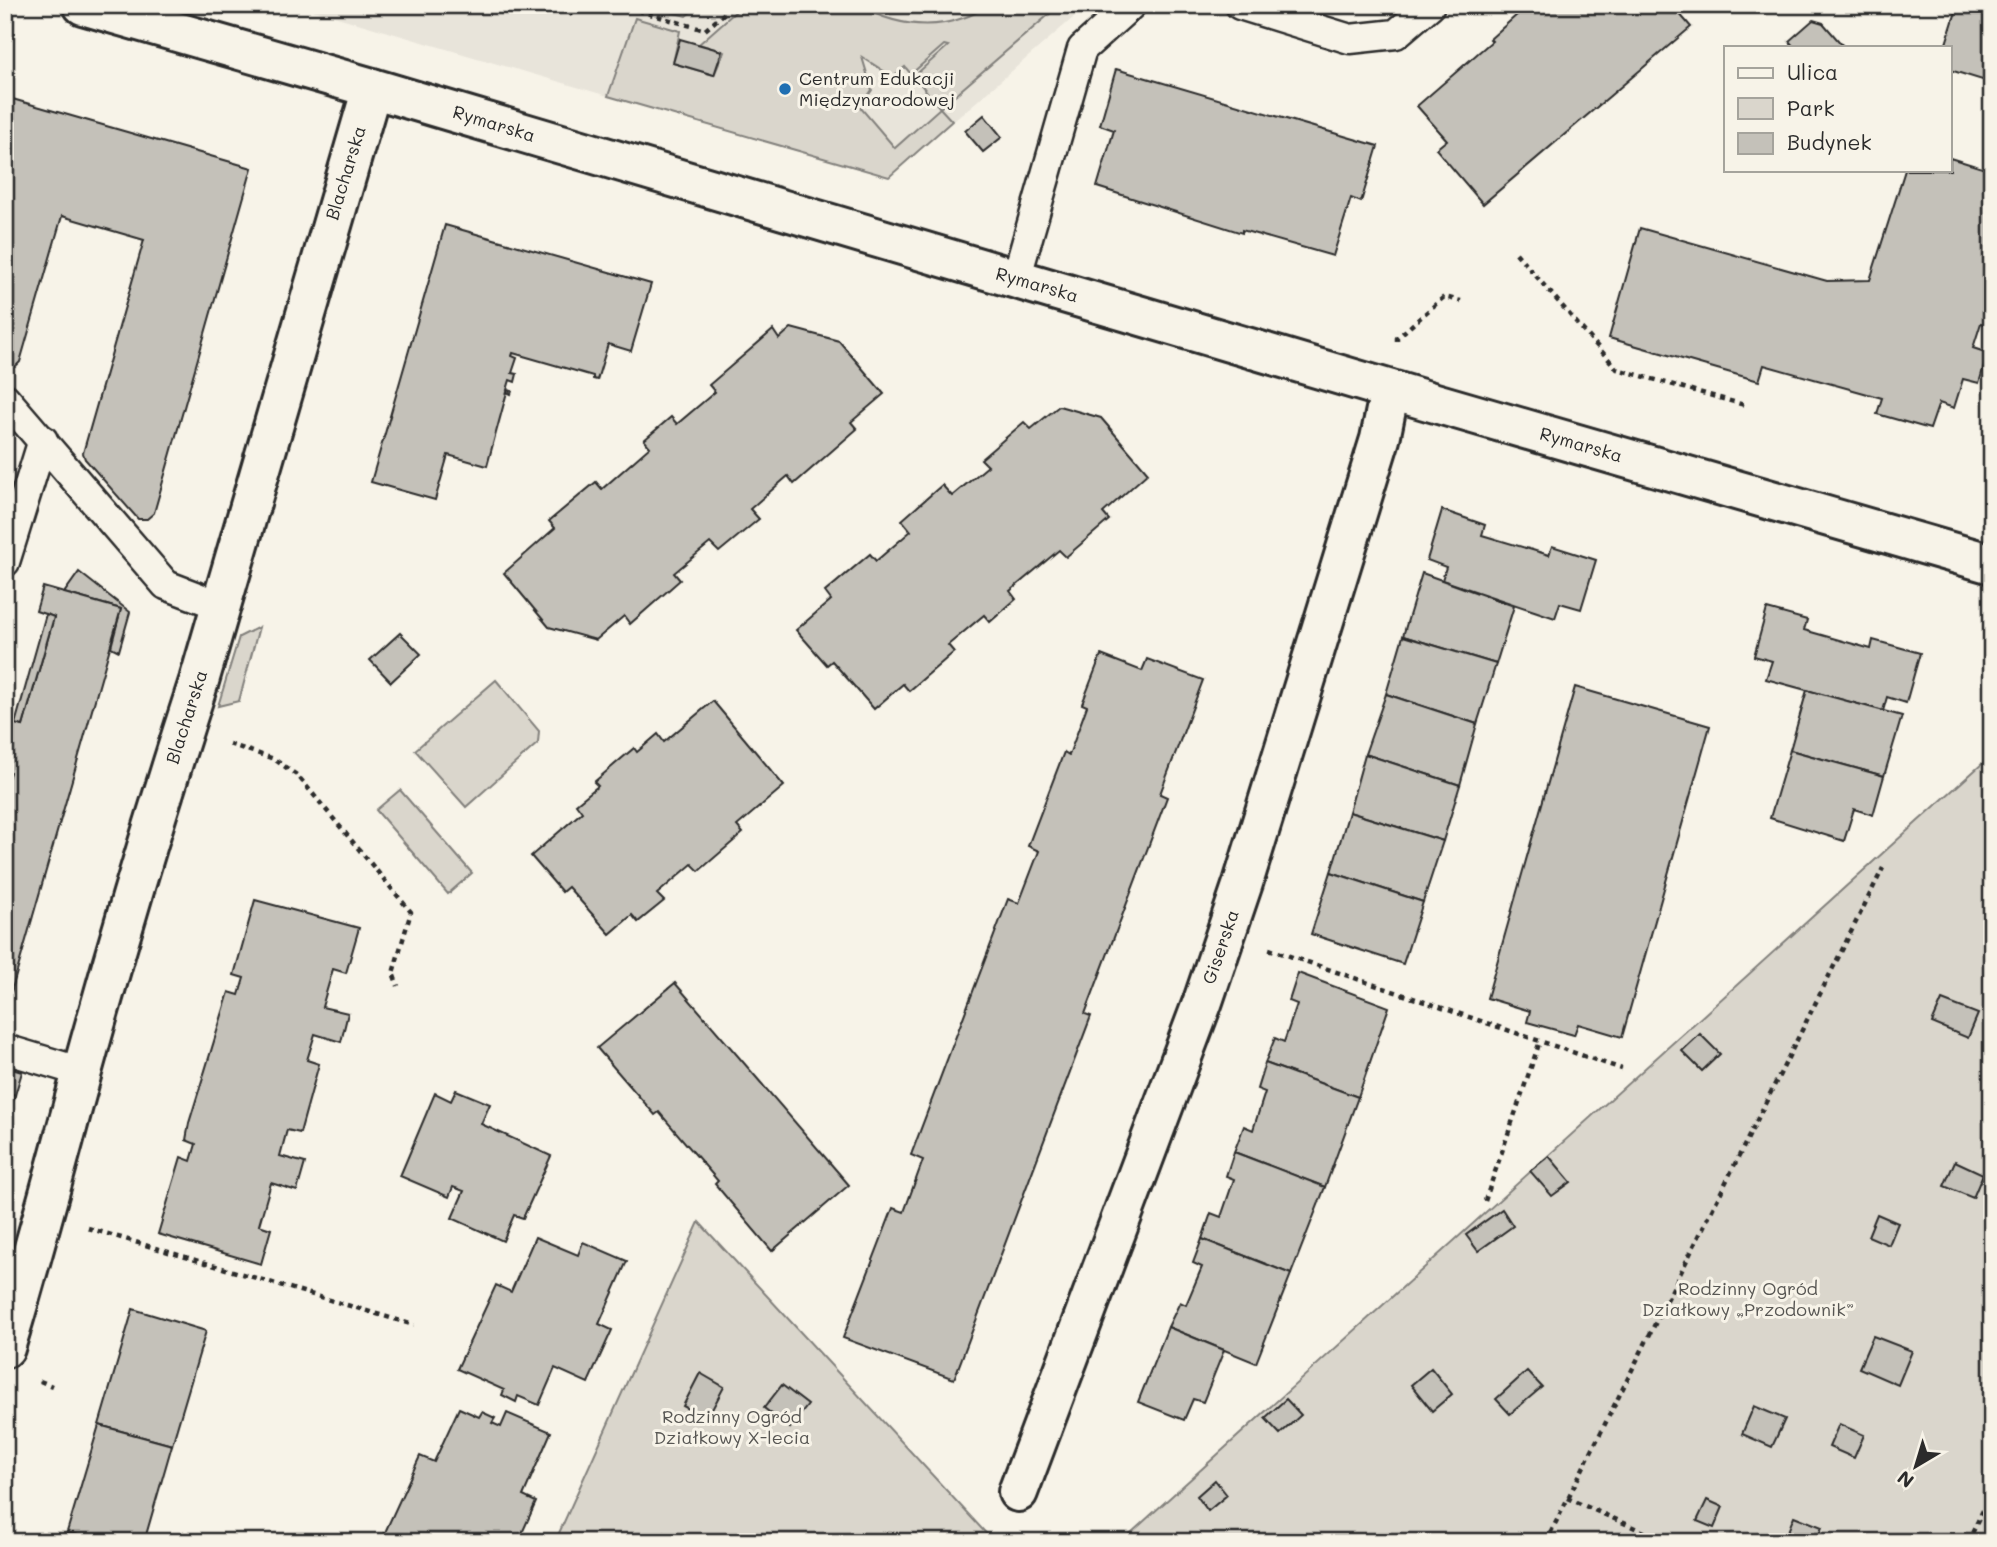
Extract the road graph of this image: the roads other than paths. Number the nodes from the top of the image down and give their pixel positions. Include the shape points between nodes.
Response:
1 (83, 5) edge
2 (1131, 5) edge
3 (1240, 5) edge
4 (1430, 5) edge
5 (372, 88) junction
6 (1016, 279) junction
7 (1390, 390) junction
8 (5, 398) edge
9 (43, 440) junction
10 (5, 562) edge
11 (1992, 564) edge
12 (221, 606) junction
13 (5, 1049) edge
14 (82, 1072) junction
15 (5, 1348) edge
16 (1018, 1492) dead end

1 - 5 street, Rymarska
2 - 6 lane via 1082,49
3 - 4 lane via 1350,39 1396,34
5 - 6 street, Rymarska
5 - 12 street, Blacharska
6 - 7 street, Rymarska
7 - 11 street, Rymarska
7 - 16 street, Giserska via 1380,439 1243,883
8 - 9 lane
9 - 10 lane
9 - 12 lane via 166,585
12 - 14 street, Blacharska
13 - 14 lane
14 - 15 street, Blacharska

